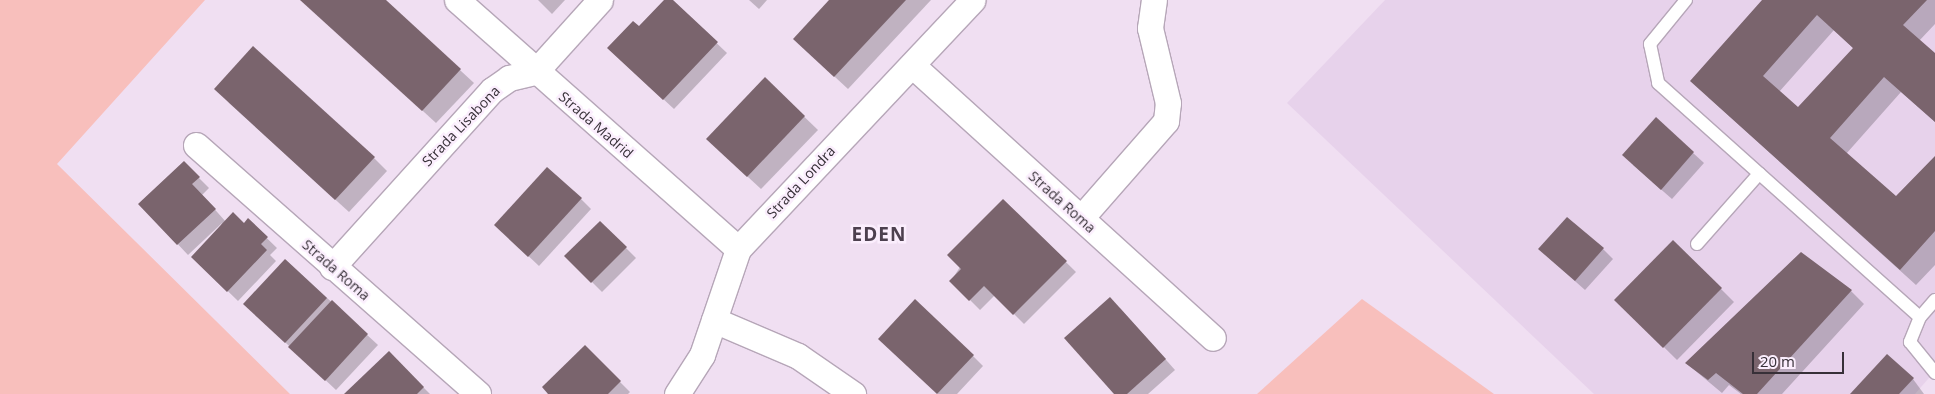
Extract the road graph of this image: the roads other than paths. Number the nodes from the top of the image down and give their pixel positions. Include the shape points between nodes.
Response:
1 (457, 0) edge
2 (600, 0) edge
3 (973, 0) edge
4 (1154, 0) edge
5 (1686, 0) edge
6 (912, 65) junction
7 (535, 72) junction
8 (196, 145) dead end
9 (1759, 174) junction
10 (1081, 218) junction
11 (1697, 244) dead end
12 (738, 249) junction
13 (332, 267) junction
14 (1935, 300) edge
15 (1920, 317) junction
16 (714, 320) junction
17 (1213, 338) dead end
18 (1935, 373) edge
19 (478, 394) edge
20 (677, 394) edge
21 (853, 394) edge

1 - 7 street, Strada Madrid
2 - 7 street
3 - 6 street, Strada Londra
4 - 10 street via 1150,28 1168,103 1166,121
5 - 9 lane via 1650,44 1658,83
6 - 10 street, Strada Roma
6 - 12 street, Strada Londra
7 - 12 street, Strada Madrid
7 - 13 street, Strada Lisabona via 509,78 492,90
8 - 13 street, Strada Roma
9 - 11 lane
9 - 15 lane
10 - 17 street, Strada Roma
12 - 16 street, Strada Londra
13 - 19 street, Strada Roma
14 - 15 lane
15 - 18 lane via 1910,342
16 - 20 street, Strada Londra via 693,374
16 - 21 street via 798,356

